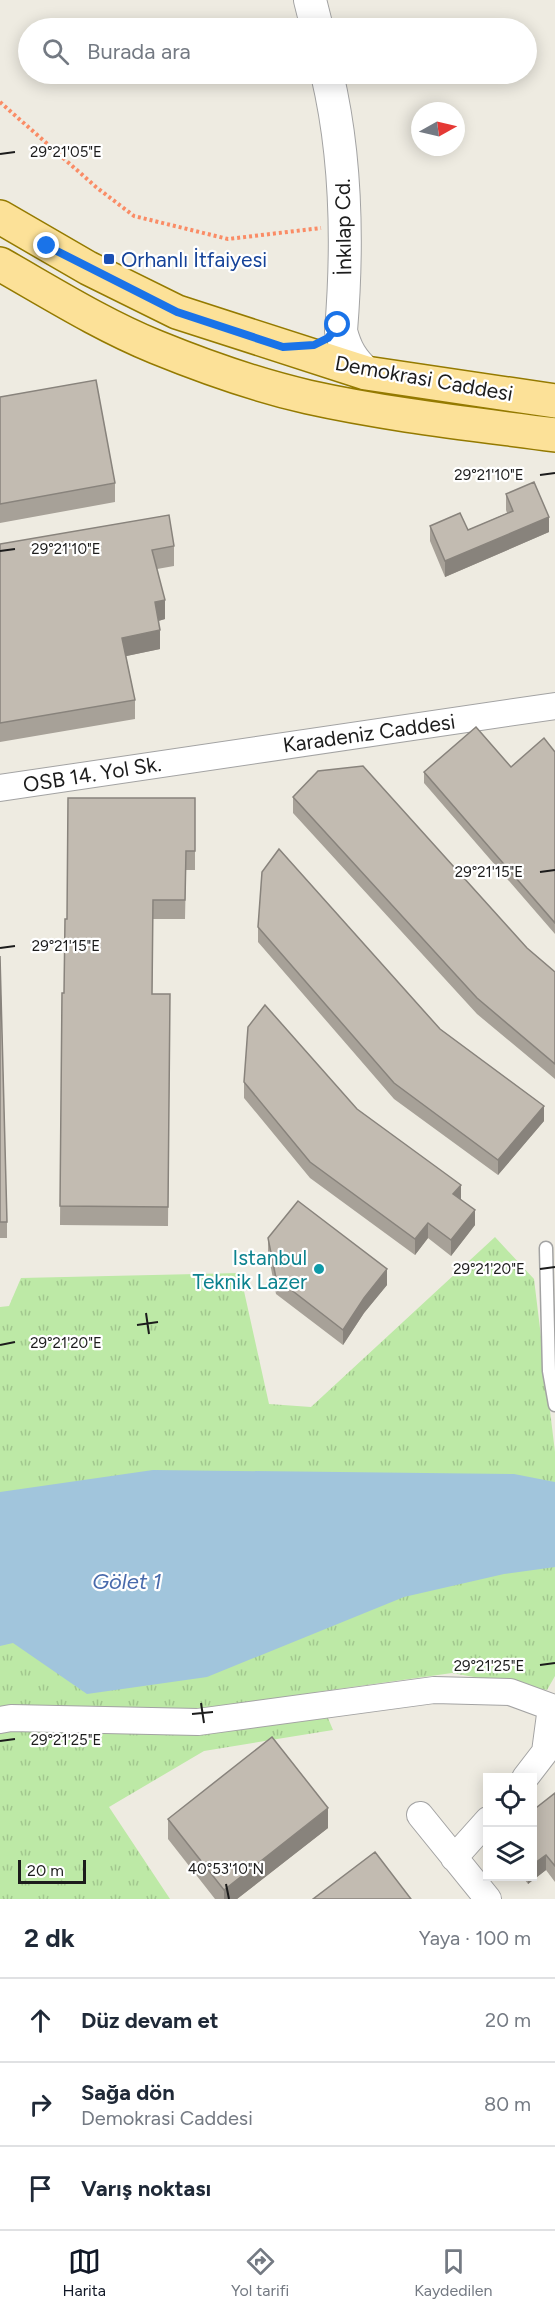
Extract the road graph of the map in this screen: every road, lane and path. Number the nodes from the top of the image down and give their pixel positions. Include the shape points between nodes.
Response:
1 (310, 0) edge
2 (314, 18) edge
3 (329, 84) edge
4 (0, 102) edge
5 (0, 216) edge
6 (345, 225) junction
7 (0, 264) edge
8 (344, 303) junction
9 (283, 347) junction
10 (366, 373) junction
11 (267, 385) junction
12 (555, 401) edge
13 (555, 435) edge
14 (555, 706) edge
15 (183, 760) joint
16 (0, 788) edge
17 (546, 1248) dead end
18 (555, 1405) edge
19 (0, 1720) edge
20 (529, 1773) edge
21 (420, 1815) dead end
22 (483, 1826) edge
23 (454, 1858) junction
24 (488, 1899) edge

1 - 2 street
3 - 6 street, İnkılap Cd. via 342,170
4 - 6 path via 134,216 228,239
5 - 9 main road, Demokrasi Caddesi via 88,268 177,312
6 - 8 street, İnkılap Cd.
7 - 11 main road, Demokrasi Caddesi via 99,321 155,347
8 - 9 street via 338,325 328,338 314,345
8 - 10 street, İnkılap Cd. via 341,331 345,346
9 - 10 main road, Demokrasi Caddesi
10 - 11 main road via 320,367 301,369
10 - 12 main road, Demokrasi Caddesi
11 - 13 main road, Demokrasi Caddesi via 356,406
14 - 15 street, Karadeniz Caddesi
15 - 16 street, OSB 14. Yol Sk.
17 - 18 lane via 549,1371
19 - 20 street via 198,1722 434,1690 510,1692 551,1707 544,1752
21 - 23 street
22 - 23 street
23 - 24 street

